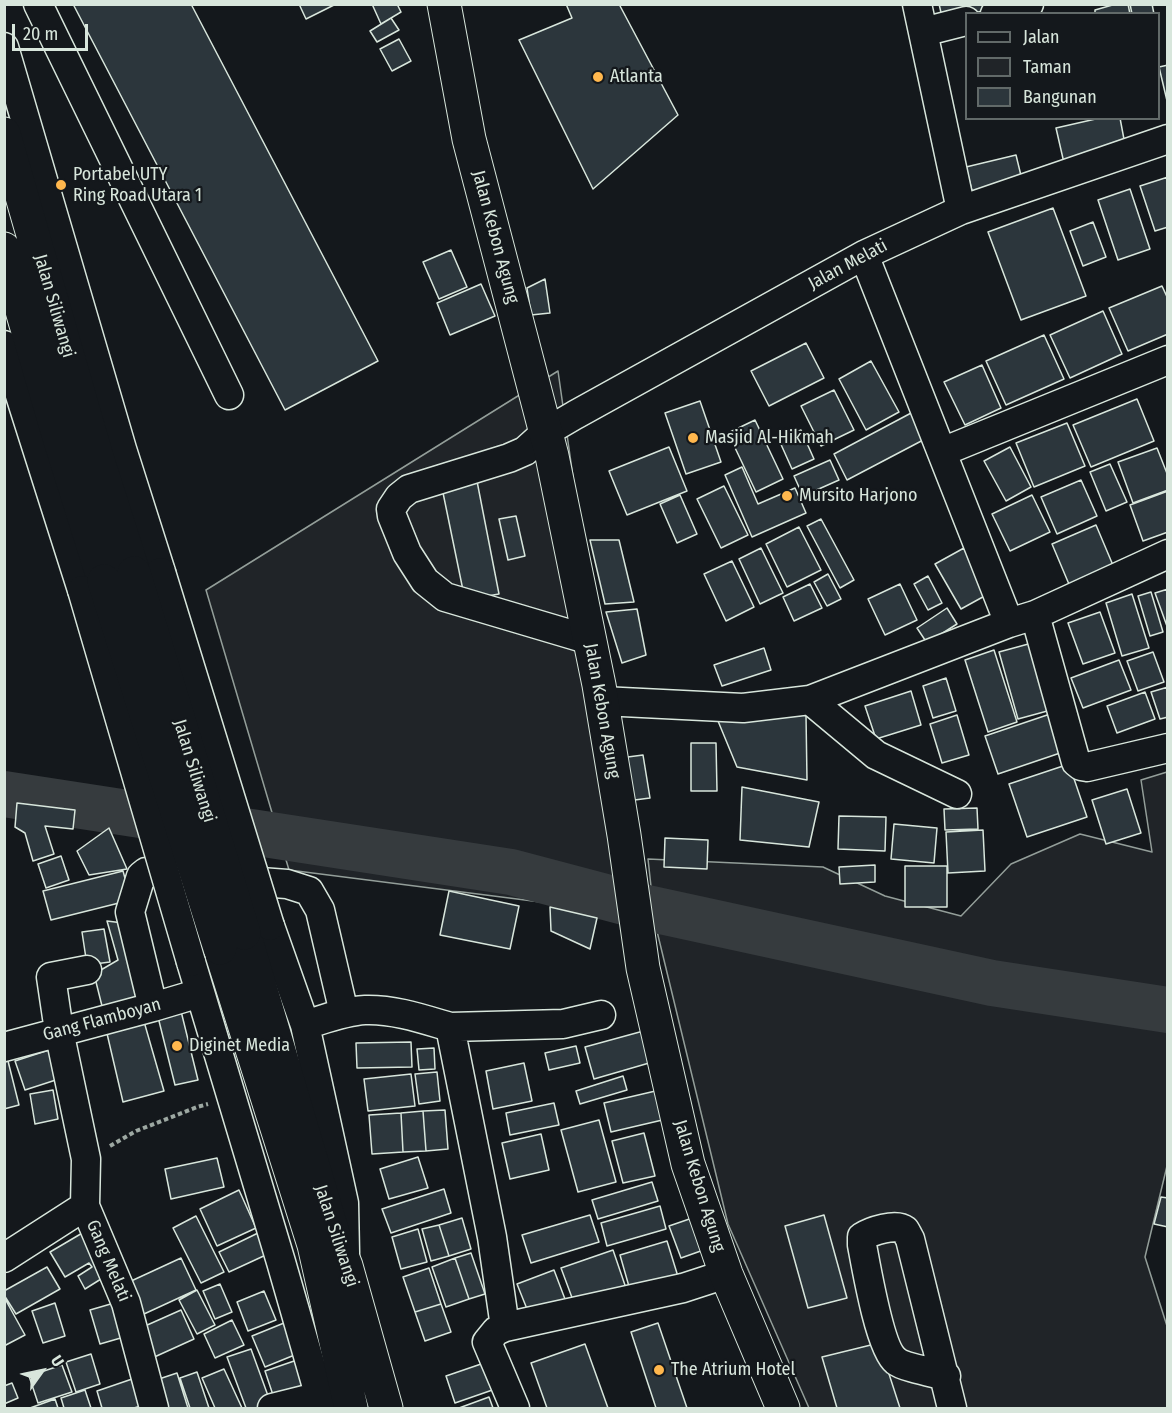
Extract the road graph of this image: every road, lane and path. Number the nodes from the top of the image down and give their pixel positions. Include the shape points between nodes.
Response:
1 (38, 4) edge
2 (444, 4) edge
3 (917, 4) edge
4 (1029, 4) edge
5 (1002, 12) edge
6 (965, 21) edge
7 (923, 33) junction
8 (4, 47) edge
9 (4, 134) edge
10 (1167, 139) edge
11 (961, 210) junction
12 (4, 249) edge
13 (864, 255) junction
14 (4, 345) edge
15 (1167, 360) edge
16 (229, 395) dead end
17 (48, 397) junction
18 (546, 432) junction
19 (942, 452) junction
20 (110, 453) junction
21 (40, 457) junction
22 (83, 513) junction
23 (1167, 554) edge
24 (120, 579) junction
25 (1022, 619) junction
26 (590, 640) junction
27 (810, 700) junction
28 (602, 701) junction
29 (1167, 748) edge
30 (957, 794) dead end
31 (245, 936) junction
32 (87, 970) dead end
33 (200, 993) junction
34 (153, 1008) junction
35 (344, 1013) junction
36 (601, 1015) dead end
37 (305, 1025) junction
38 (450, 1027) junction
39 (59, 1031) junction
40 (4, 1047) edge
41 (232, 1099) junction
42 (86, 1158) junction
43 (85, 1206) junction
44 (4, 1258) edge
45 (346, 1266) junction
46 (726, 1274) junction
47 (505, 1327) junction
48 (946, 1376) junction
49 (336, 1402) edge
50 (154, 1408) edge
51 (272, 1408) edge
52 (386, 1408) edge
53 (515, 1408) edge
54 (783, 1408) edge
55 (952, 1408) edge

1 - 16 street
2 - 18 main road, Jalan Kebon Agung via 469,139
3 - 7 street
4 - 5 street
6 - 7 street
7 - 11 street
8 - 20 street
9 - 20 main road, Jalan Siliwangi
10 - 11 street, Jalan Melati
11 - 13 street, Jalan Melati
12 - 17 main road, Jalan Siliwangi
13 - 18 street, Jalan Melati
13 - 19 street
14 - 21 street
15 - 19 street
17 - 21 main road
17 - 22 main road, Jalan Siliwangi
18 - 26 main road, Jalan Kebon Agung
18 - 26 street, Jalan Melati via 525,451 509,458 409,489 391,509 392,516 407,553 425,581 445,597
19 - 25 street
20 - 24 main road, Jalan Siliwangi
21 - 22 main road
21 - 24 street
22 - 24 main road, Jalan Siliwangi
23 - 25 street
24 - 31 main road, Jalan Siliwangi, bridge
24 - 31 street, bridge
24 - 33 street, bridge via 190,962
25 - 27 street
25 - 29 street via 1076,762 1087,767
26 - 28 main road, Jalan Kebon Agung
27 - 28 street via 743,708
27 - 30 street via 876,755
28 - 46 main road, Jalan Kebon Agung via 643,968 688,1164
31 - 37 street
31 - 45 main road, Jalan Siliwangi
31 - 49 main road, Jalan Siliwangi via 314,1245
32 - 39 street via 51,977
33 - 34 street, Gang Flamboyan
33 - 41 street
34 - 35 street via 130,912 141,876 151,871 287,884 309,891 320,910
34 - 39 street, Gang Flamboyan
35 - 37 street
35 - 38 street via 366,1010 410,1015
36 - 38 street via 563,1024
37 - 45 street via 344,1203
38 - 47 street via 492,1237
39 - 40 street, Gang Flamboyan
39 - 42 street
41 - 42 path via 197,1107 136,1131
41 - 49 street
42 - 43 street
43 - 44 street, Gang Melati
43 - 50 street, Gang Melati via 126,1303
45 - 52 main road, Jalan Siliwangi
46 - 47 street via 683,1288
46 - 54 main road, Jalan Kebon Agung
47 - 53 street via 488,1342
48 - 48 street via 910,1239 904,1229 896,1227 868,1233 862,1237 862,1245 872,1298 890,1353 896,1361
48 - 55 street
49 - 51 street

